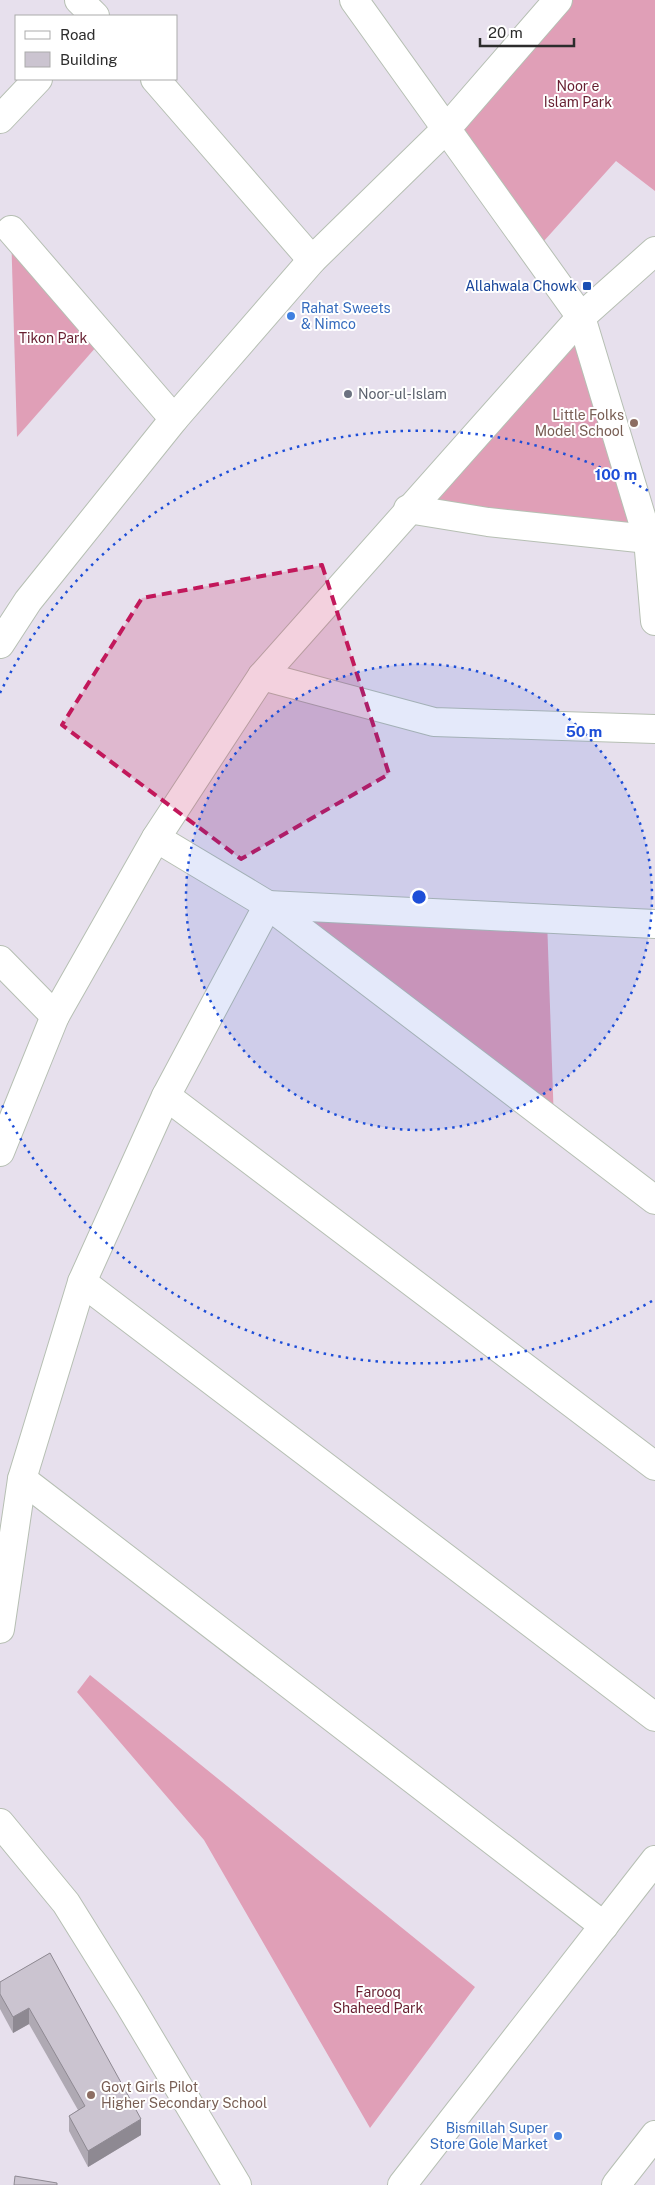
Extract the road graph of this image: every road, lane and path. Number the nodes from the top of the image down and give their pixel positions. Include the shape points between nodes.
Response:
1 (79, 0) edge
2 (354, 0) edge
3 (558, 0) edge
4 (94, 15) edge
5 (37, 80) edge
6 (156, 80) edge
7 (0, 119) edge
8 (447, 128) junction
9 (11, 230) dead end
10 (655, 251) edge
11 (312, 260) junction
12 (581, 317) junction
13 (174, 419) junction
14 (408, 509) junction
15 (648, 539) junction
16 (655, 621) edge
17 (0, 644) edge
18 (262, 676) junction
19 (655, 729) edge
20 (156, 838) junction
21 (268, 905) junction
22 (655, 924) edge
23 (0, 960) edge
24 (55, 1016) junction
25 (166, 1096) junction
26 (0, 1152) edge
27 (655, 1200) edge
28 (82, 1282) junction
29 (655, 1466) edge
30 (22, 1479) junction
31 (0, 1629) edge
32 (655, 1717) edge
33 (0, 1823) edge
34 (655, 1860) edge
35 (604, 1926) junction
36 (655, 2135) edge
37 (236, 2185) edge
38 (402, 2185) edge
39 (616, 2185) edge

1 - 4 street
2 - 8 street
3 - 8 street
5 - 7 street
6 - 11 street
8 - 11 street
8 - 12 street
9 - 13 street
10 - 12 street
11 - 13 street
12 - 14 street
12 - 15 street
13 - 17 street via 28,602
14 - 15 street via 488,522
14 - 18 street
15 - 16 street
18 - 19 street via 434,722
18 - 20 street
20 - 21 street
20 - 24 street
21 - 22 street
21 - 25 street
21 - 27 street
23 - 24 street
24 - 26 street
25 - 28 street
25 - 29 street
28 - 30 street
28 - 32 street
30 - 31 street
30 - 35 street
33 - 37 street via 66,1903
34 - 35 street
35 - 38 street
36 - 39 street

